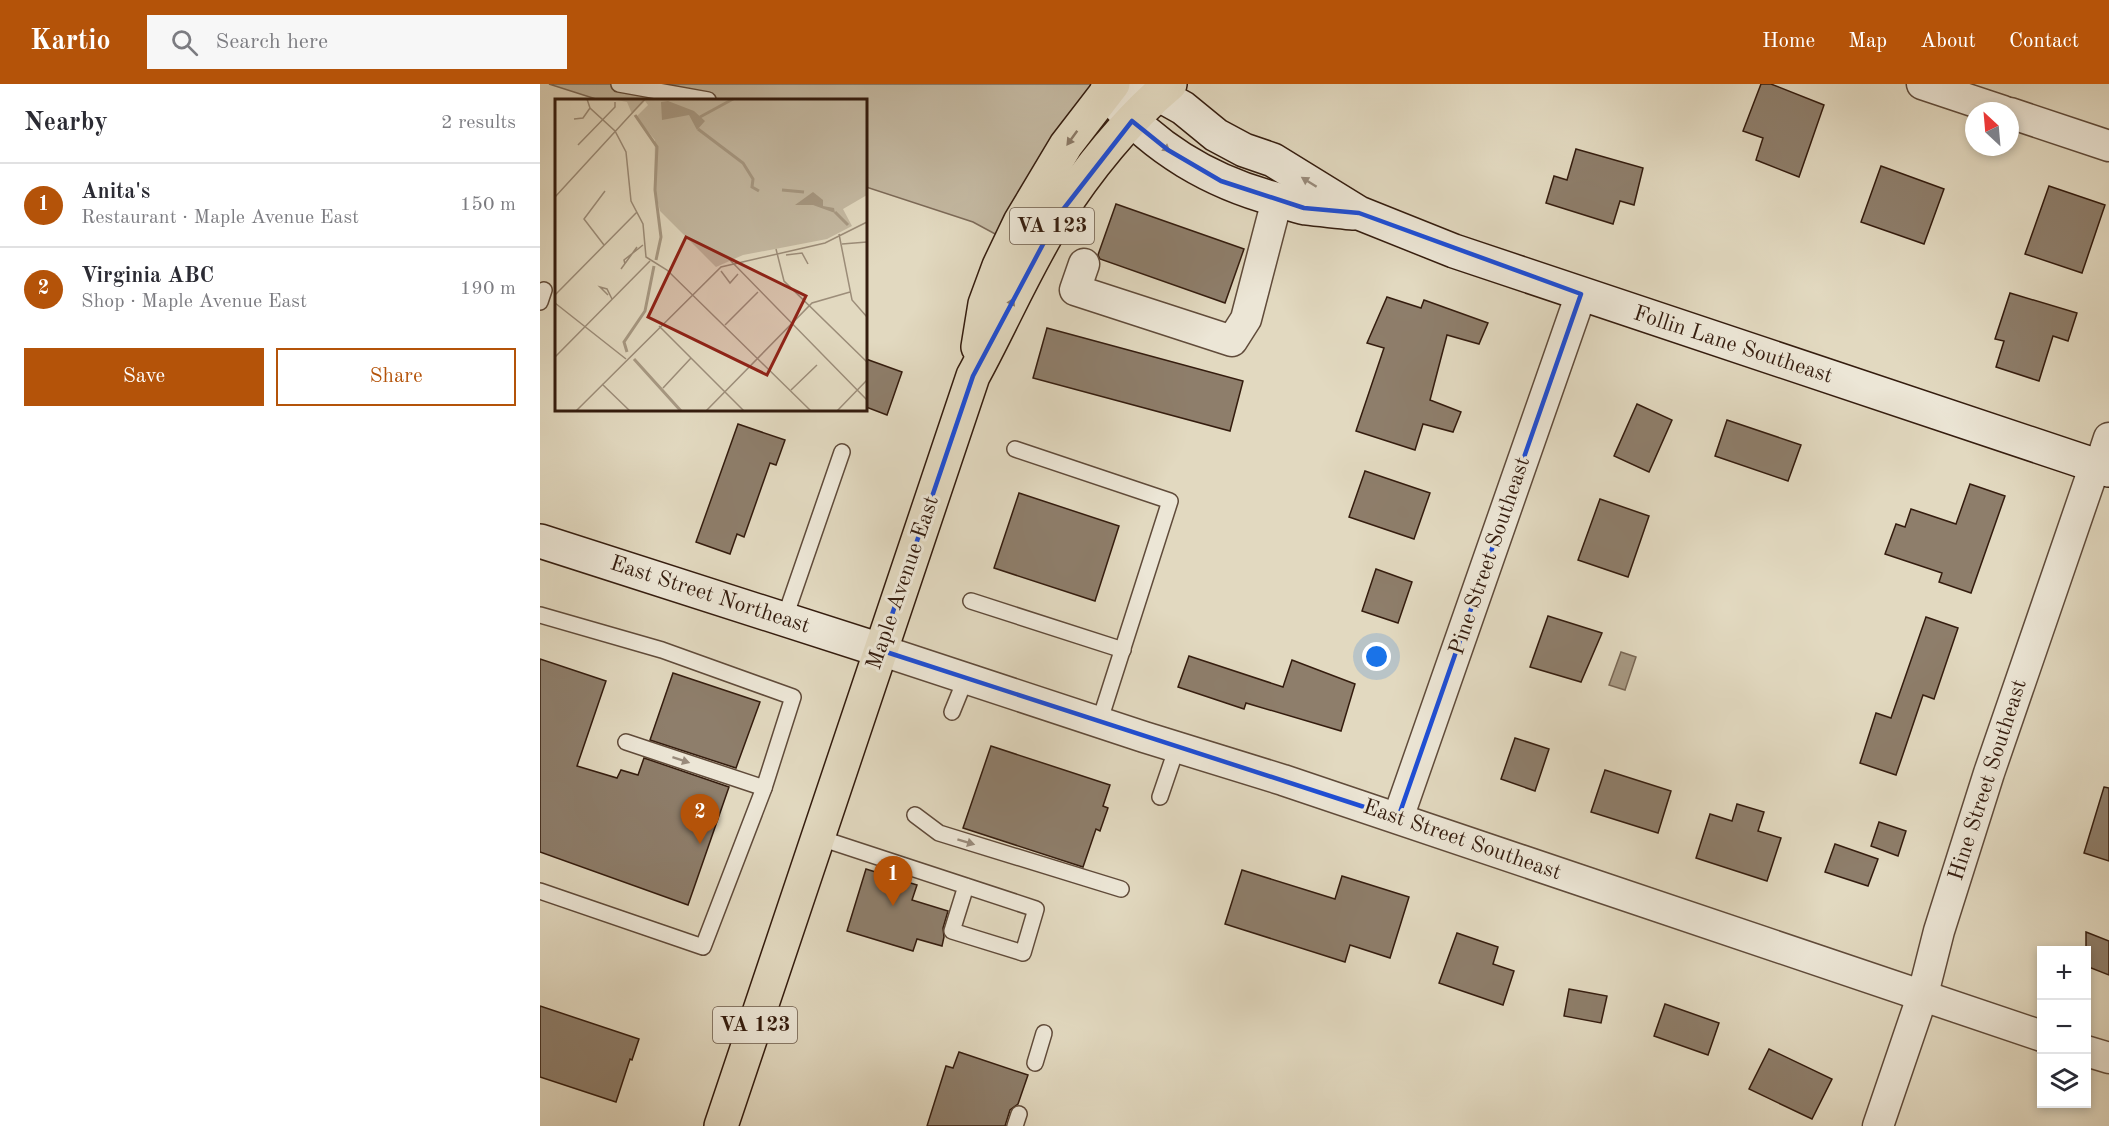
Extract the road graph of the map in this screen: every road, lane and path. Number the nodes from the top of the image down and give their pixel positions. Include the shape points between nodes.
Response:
1 (620, 84) edge
2 (1922, 84) edge
3 (1110, 87) edge
4 (1164, 89) edge
5 (702, 99) edge
6 (1976, 102) edge
7 (2019, 116) edge
8 (1132, 121) junction
9 (2109, 146) edge
10 (1277, 200) junction
11 (1359, 213) junction
12 (1084, 264) dead end
13 (1581, 294) junction
14 (973, 376) junction
15 (1015, 449) dead end
16 (842, 452) dead end
17 (2104, 458) edge
18 (540, 541) edge
19 (971, 601) dead end
20 (540, 615) edge
21 (784, 620) junction
22 (880, 650) junction
23 (1123, 650) junction
24 (965, 680) junction
25 (952, 712) dead end
26 (1099, 723) junction
27 (626, 742) dead end
28 (1177, 747) junction
29 (764, 788) junction
30 (1160, 797) dead end
31 (915, 815) dead end
32 (1398, 818) junction
33 (818, 837) junction
34 (966, 886) junction
35 (1121, 889) dead end
36 (540, 891) edge
37 (1923, 994) junction
38 (1044, 1033) dead end
39 (2037, 1034) edge
40 (2091, 1053) edge
41 (2109, 1058) edge
42 (1035, 1062) dead end
43 (721, 1126) edge
44 (1878, 1126) edge

1 - 5 lane
2 - 6 street
3 - 4 street, Follin Lane Southeast
3 - 8 street, Follin Lane Southeast
3 -> 14 main road, VA 123 via 1066,145 999,266 986,304
4 - 8 main road, Maple Avenue East / VA 123
11 -> 4 street, Follin Lane Southeast via 1273,160 1216,135
7 - 9 street
8 -> 10 street, Follin Lane Southeast via 1191,165 1221,181
14 -> 8 main road, Maple Avenue East / VA 123 via 1058,216
10 - 11 street, Follin Lane Southeast via 1305,208
10 - 12 street via 1246,319 1232,341 1075,290
11 - 13 street, Follin Lane Southeast via 1454,251
13 - 17 street, Follin Lane Southeast
13 - 32 street, Pine Street Southeast
14 - 22 main road, Maple Avenue East / VA 123
15 - 23 lane via 1170,501
16 - 21 lane
17 - 37 street, Hine Street Southeast via 1989,773
18 - 21 street, East Street Northeast
19 - 23 lane
20 - 29 lane via 662,650 793,697
21 - 22 street, East Street Northeast
22 - 24 street, East Street Southeast
22 - 33 main road, Maple Avenue East / VA 123
23 - 26 lane
24 - 25 lane
24 - 26 street, East Street Southeast
26 - 28 street, East Street Southeast
27 -> 29 lane
28 - 30 lane
28 - 32 street, East Street Southeast
29 - 36 lane via 703,947
31 -> 35 lane via 939,833
32 - 37 street, East Street Southeast
33 - 34 lane
33 - 43 main road, Maple Avenue East / VA 123
34 - 34 lane via 1036,909 1023,952 952,931
37 - 39 street, East Street Southeast
37 - 44 street, Hine Street Southeast
38 - 42 lane
40 - 41 street

